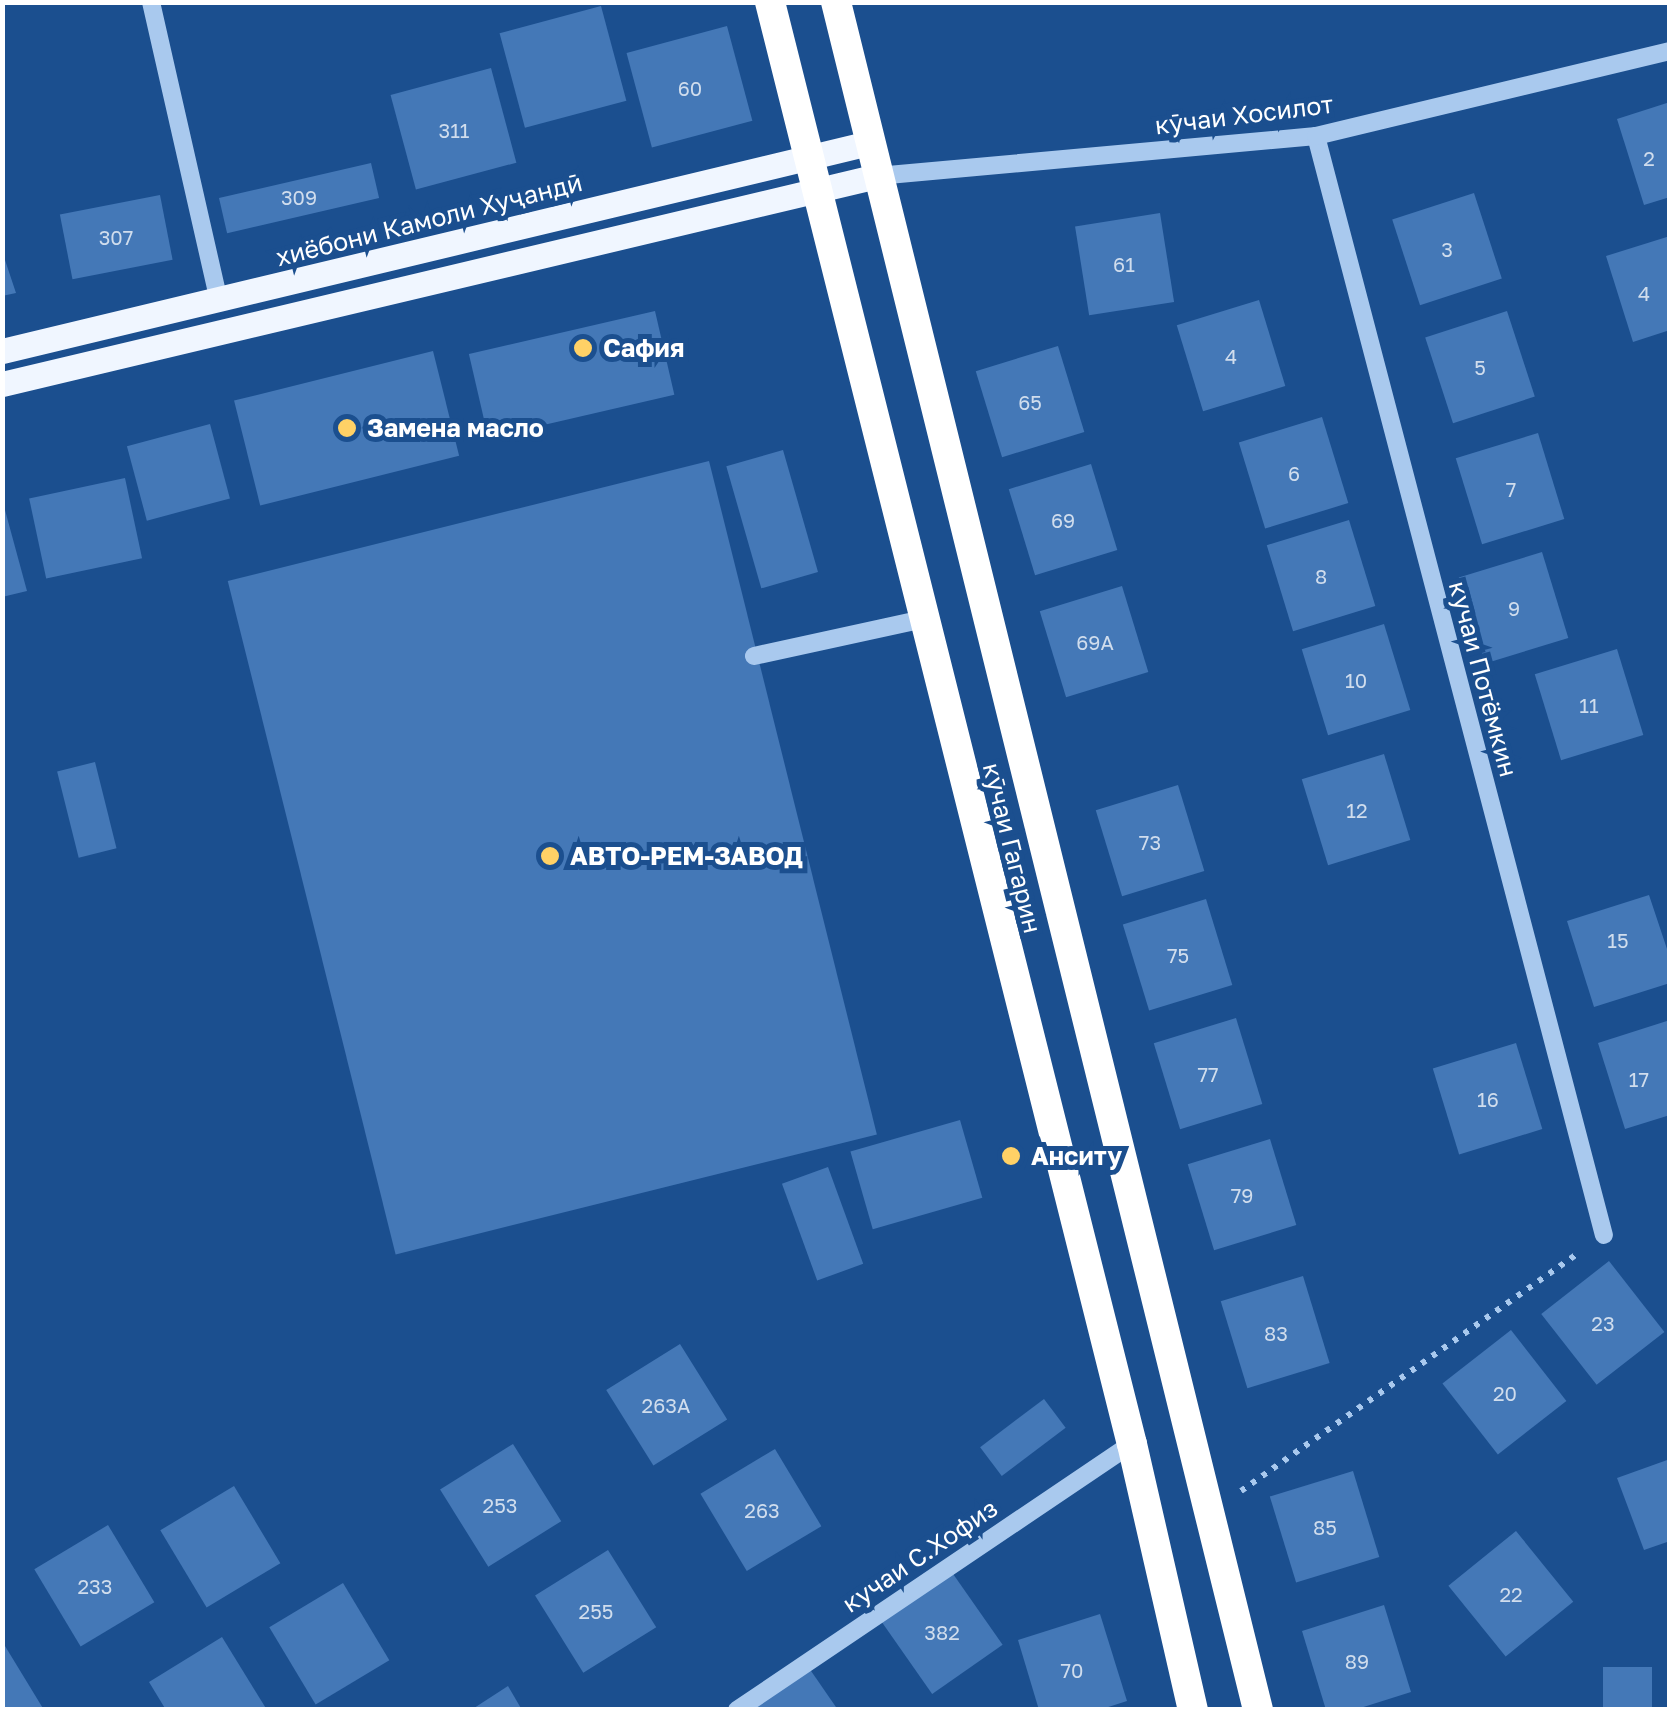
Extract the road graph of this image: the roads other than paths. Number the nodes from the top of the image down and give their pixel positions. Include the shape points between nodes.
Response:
1 (151, 2) edge
2 (770, 2) edge
3 (836, 2) edge
4 (1670, 52) edge
5 (1316, 136) junction
6 (870, 143) junction
7 (806, 158) junction
8 (877, 176) junction
9 (816, 192) junction
10 (218, 302) junction
11 (2, 351) edge
12 (2, 384) edge
13 (924, 619) junction
14 (754, 656) dead end
15 (1604, 1236) road end
16 (1132, 1444) junction
17 (736, 1710) edge
18 (1192, 1710) edge
19 (1258, 1710) edge

1 - 10 street
2 - 7 highway, кӯчаи Гагарин
3 - 6 highway, кӯчаи Гагарин
4 - 5 street, кӯчаи Хосилот
5 - 8 street, кӯчаи Хосилот
5 - 15 street, кучаи Потёмкин
6 - 7 main road, хиёбони Камоли Хуҷандӣ
6 - 8 highway, кӯчаи Гагарин
7 - 9 highway, кӯчаи Гагарин
7 - 10 main road, хиёбони Камоли Хуҷандӣ
8 - 9 main road
8 - 19 highway, кӯчаи Гагарин
9 - 12 main road
9 - 13 highway, кӯчаи Гагарин
10 - 11 main road, хиёбони Камоли Хуҷандӣ
13 - 14 street
13 - 16 highway, кӯчаи Гагарин
16 - 17 street, кучаи С.Хофиз
16 - 18 highway, кӯчаи Гагарин

